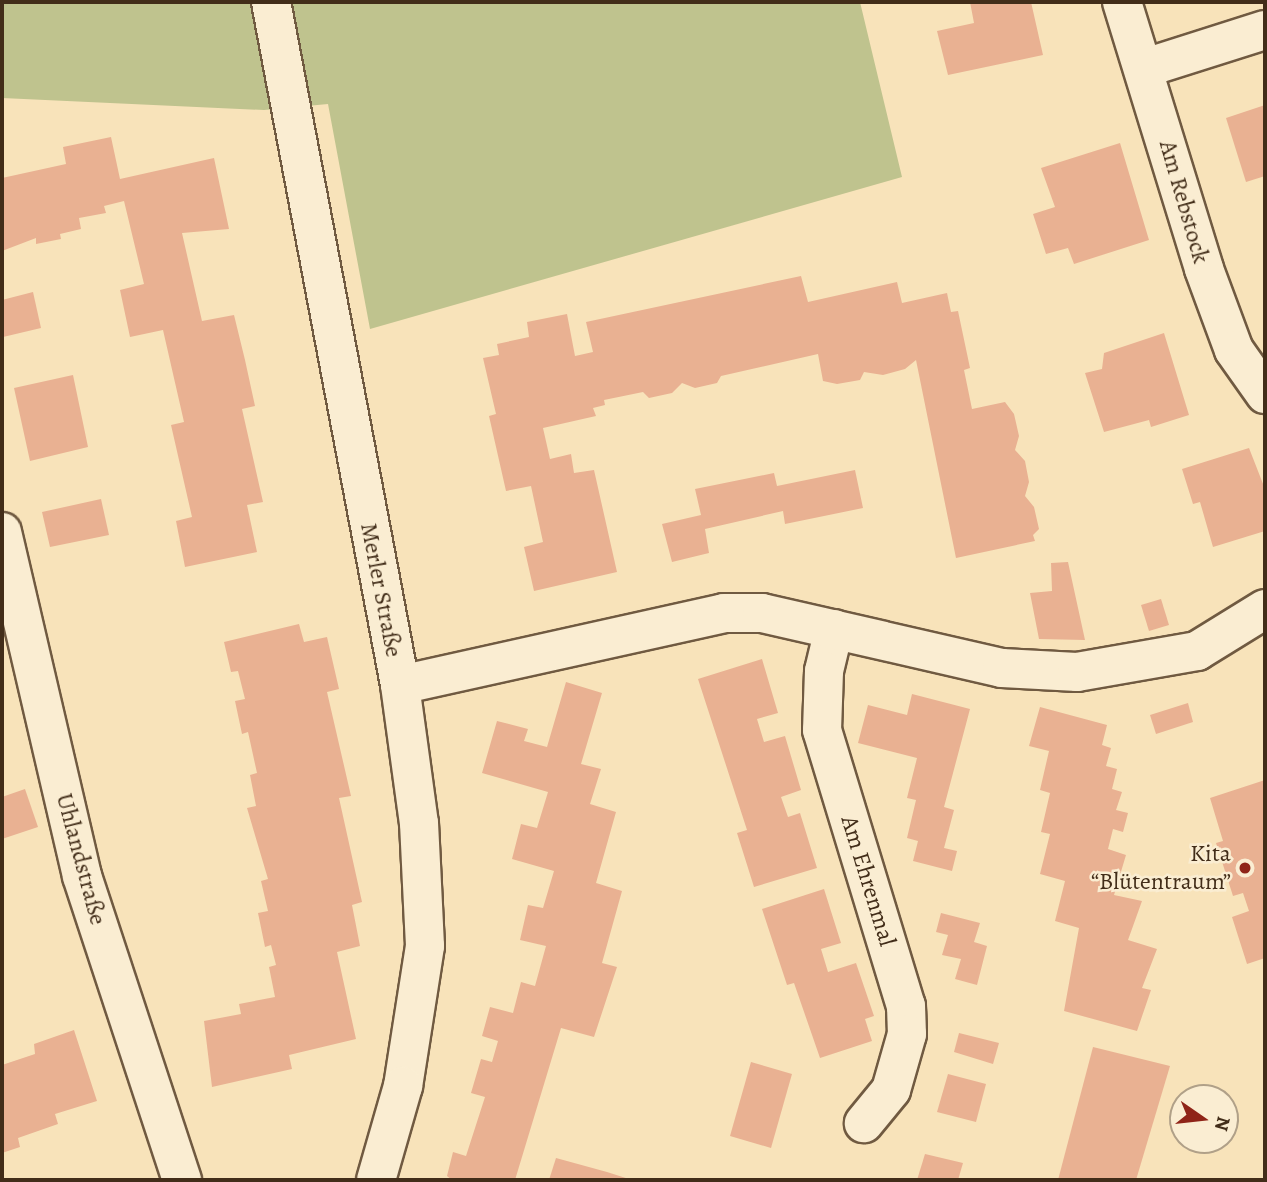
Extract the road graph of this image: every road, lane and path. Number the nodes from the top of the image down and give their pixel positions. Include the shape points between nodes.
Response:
1 (271, 2) edge
2 (1122, 2) edge
3 (1265, 30) edge
4 (1145, 68) junction
5 (1265, 394) edge
6 (2, 532) edge
7 (1265, 609) edge
8 (834, 629) junction
9 (400, 685) junction
10 (864, 1123) dead end
11 (182, 1180) edge
12 (376, 1180) edge

1 - 9 street, Merler Straße
2 - 4 street, Am Rebstock
3 - 4 street
4 - 5 street, Am Rebstock via 1216,304 1234,350
6 - 11 street, Uhlandstraße via 82,876
7 - 8 street via 1197,651 1077,672 1002,668
8 - 9 street via 762,613 724,613
8 - 10 street, Am Ehrenmal via 824,671 822,730 906,1006 907,1034 891,1090
9 - 12 street, Merler Straße via 419,823 425,946 403,1086

